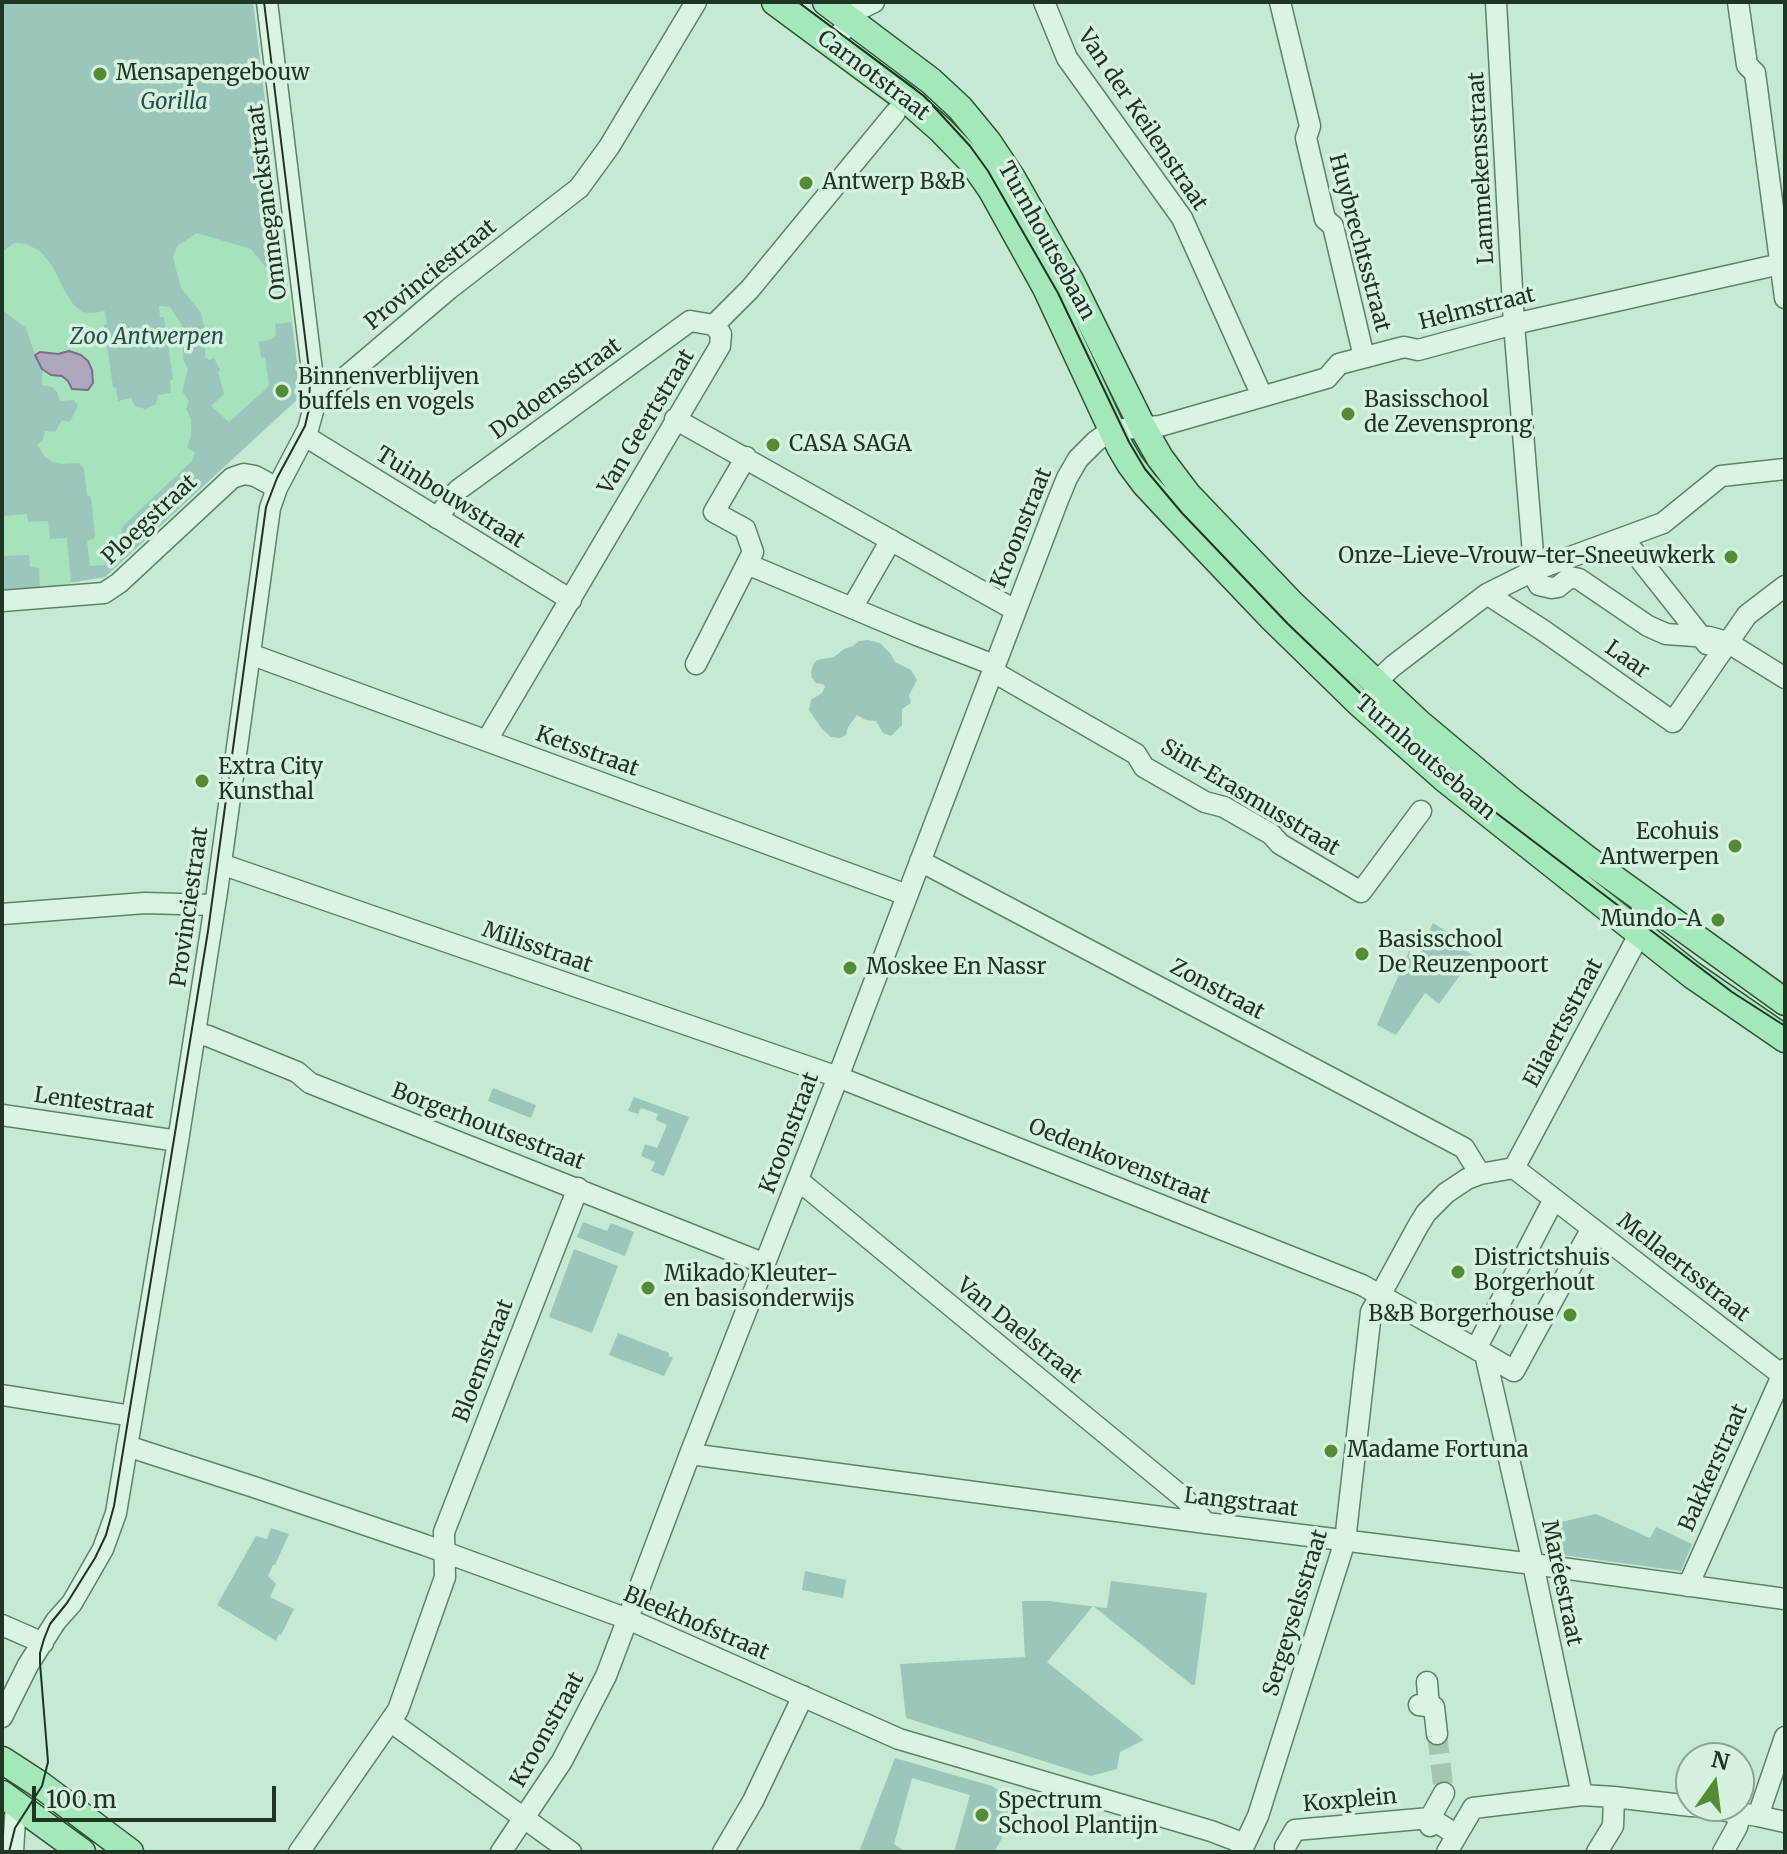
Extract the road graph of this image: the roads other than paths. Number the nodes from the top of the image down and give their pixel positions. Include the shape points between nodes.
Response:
1 (267, 2) edge
2 (696, 2) edge
3 (775, 2) edge
4 (826, 2) edge
5 (874, 2) edge
6 (1044, 2) edge
7 (1280, 2) edge
8 (1496, 2) edge
9 (1738, 2) edge
10 (851, 20) junction
11 (832, 44) junction
12 (895, 113) dead end
13 (988, 142) joint
14 (966, 156) joint
15 (1783, 263) edge
16 (1785, 298) edge
17 (1514, 324) junction
18 (714, 325) junction
19 (1364, 357) junction
20 (1262, 396) junction
21 (314, 397) junction
22 (675, 419) junction
23 (1143, 428) junction
24 (1112, 430) junction
25 (305, 436) junction
26 (746, 457) junction
27 (1785, 469) edge
28 (271, 475) junction
29 (437, 518) junction
30 (1623, 538) junction
31 (891, 540) junction
32 (747, 564) junction
33 (1535, 570) junction
34 (1785, 586) edge
35 (1487, 594) junction
36 (571, 600) junction
37 (2, 601) edge
38 (852, 608) junction
39 (1015, 610) junction
40 (1702, 638) junction
41 (1722, 649) junction
42 (250, 654) junction
43 (696, 664) dead end
44 (993, 668) junction
45 (1785, 678) edge
46 (1375, 683) junction
47 (487, 740) junction
48 (1421, 811) dead end
49 (920, 861) junction
50 (221, 864) junction
51 (907, 895) junction
52 (1640, 897) junction
53 (215, 905) junction
54 (2, 914) edge
55 (1640, 933) junction
56 (1785, 1002) edge
57 (195, 1033) junction
58 (1785, 1039) edge
59 (838, 1077) junction
60 (2, 1115) edge
61 (178, 1141) junction
62 (1514, 1168) junction
63 (1480, 1174) junction
64 (798, 1180) junction
65 (578, 1188) junction
66 (1554, 1199) junction
67 (1592, 1228) junction
68 (765, 1264) junction
69 (1381, 1295) junction
70 (1481, 1351) junction
71 (1784, 1372) edge
72 (2, 1395) edge
73 (132, 1416) junction
74 (127, 1446) junction
75 (690, 1454) junction
76 (1206, 1523) junction
77 (1345, 1541) junction
78 (446, 1553) junction
79 (1533, 1564) junction
80 (1688, 1586) junction
81 (1785, 1599) edge
82 (628, 1619) junction
83 (2, 1625) edge
84 (43, 1643) junction
85 (1427, 1682) dead end
86 (803, 1696) junction
87 (2, 1717) edge
88 (391, 1722) junction
89 (1437, 1734) tunnel mouth
90 (1785, 1737) edge
91 (2, 1760) edge
92 (1444, 1793) tunnel mouth
93 (1582, 1795) junction
94 (1614, 1797) junction
95 (9, 1799) edge
96 (1755, 1803) edge
97 (1675, 1804) edge
98 (1755, 1815) edge
99 (525, 1819) junction
100 (1430, 1822) junction
101 (1742, 1822) edge
102 (1785, 1822) edge
103 (1246, 1841) edge
104 (1452, 1844) edge
105 (14, 1845) edge
106 (1286, 1850) edge
107 (82, 1852) edge
108 (130, 1852) edge
109 (299, 1852) edge
110 (501, 1852) edge
111 (571, 1852) edge
112 (723, 1852) edge
113 (1597, 1852) edge
114 (1723, 1852) edge

1 - 21 street, Ommeganckstraat
2 - 21 street, Provinciestraat via 579,188 329,391
3 - 11 main road, Carnotstraat
4 - 10 main road, Carnotstraat
5 - 10 street
6 - 20 street, Van der Keilenstraat via 1067,58 1182,218
7 - 19 street, Huybrechtsstraat via 1310,126 1306,138 1325,219 1333,226
8 - 17 street, Lammekensstraat
9 - 15 street via 1747,65 1755,73
10 - 11 street
10 - 13 main road, Carnotstraat via 931,81
11 - 14 main road, Carnotstraat via 926,115
12 - 18 street via 750,289
13 - 23 main road, Turnhoutsebaan via 1071,282
14 - 24 main road, Turnhoutsebaan via 991,189 1046,288
15 - 16 street
15 - 17 street, Helmstraat
17 - 19 street, Helmstraat via 1418,350 1404,347
17 - 33 street, Lammekensstraat
18 - 22 street, Van Geertstraat via 721,334 720,346
18 - 29 street, Dodoensstraat via 690,321 458,490
19 - 20 street, Helmstraat via 1339,364 1327,378
20 - 23 street, Helmstraat
21 - 25 street, Provinciestraat
22 - 26 street
22 - 36 street, Van Geertstraat
23 - 24 street
23 - 46 main road, Turnhoutsebaan via 1188,495
24 - 39 street, Kroonstraat via 1078,459 1067,478
24 - 55 main road, Turnhoutsebaan via 1151,490 1359,703 1445,779
25 - 28 street, Provinciestraat
25 - 29 street, Tuinbouwstraat
26 - 31 street
26 - 32 street via 714,512 745,529 753,552
27 - 30 street via 1721,476 1663,523
28 - 37 street, Ploegstraat via 232,478 104,593
28 - 42 street, Provinciestraat
29 - 36 street, Tuinbouwstraat
30 - 33 street
30 - 40 street
31 - 38 street
31 - 39 street
32 - 38 street, Sint-Erasmusstraat
32 - 43 street
33 - 35 street
33 - 40 street, Laar via 1536,581 1546,587 1558,587 1570,577 1579,579 1648,626
34 - 41 street, Laar via 1747,615
35 - 41 street, Laar via 1673,722
35 - 46 street
36 - 47 street, Van Geertstraat
38 - 44 street, Sint-Erasmusstraat
39 - 44 street, Kroonstraat
40 - 41 street, Laar via 1709,637
41 - 45 street
42 - 47 street, Ketsstraat
42 - 50 street, Provinciestraat
44 - 48 street, Sint-Erasmusstraat via 1136,754 1144,767 1271,834 1361,892
44 - 49 street, Kroonstraat
46 - 52 main road, Turnhoutsebaan via 1458,758
47 - 51 street, Ketsstraat
49 - 51 street, Kroonstraat
49 - 63 street, Zonstraat via 1464,1148
50 - 53 street, Provinciestraat
50 - 59 street, Milisstraat
51 - 59 street, Kroonstraat
52 - 55 street, Eliaertsstraat
52 - 56 main road, Turnhoutsebaan
53 - 54 street via 145,903
53 - 57 street, Provinciestraat
55 - 58 main road, Turnhoutsebaan
55 - 62 street, Eliaertsstraat
57 - 61 street, Provinciestraat
57 - 65 street, Borgerhoutsestraat
59 - 64 street, Kroonstraat
59 - 69 street, Oedenkovenstraat
60 - 61 street, Lentestraat
61 - 73 street, Provinciestraat
62 - 63 street
62 - 66 street, Mellaertsstraat
63 - 69 street, Sergeyselsstraat via 1456,1185 1426,1213
64 - 68 street, Kroonstraat
64 - 76 street, Van Daelstraat via 1185,1499
65 - 68 street, Borgerhoutsestraat
65 - 78 street, Bloemstraat via 444,1532
66 - 67 street, Mellaertsstraat
66 - 70 street
67 - 70 street, Oedenkovenstraat via 1514,1371
67 - 71 street, Mellaertsstraat
68 - 75 street, Kroonstraat
69 - 70 street, Oedenkovenstraat
69 - 77 street, Sergeyselsstraat via 1371,1312
70 - 79 street, Maréestraat
71 - 80 street, Bakkerstraat
72 - 73 street
73 - 74 street, Provinciestraat
74 - 78 street, Bleekhofstraat
74 - 84 street, Provinciestraat via 116,1513 103,1549
75 - 76 street, Langstraat
75 - 82 street, Kroonstraat
76 - 77 street, Langstraat
77 - 79 street, Langstraat
77 - 103 street, Sergeyselsstraat
78 - 82 street, Bleekhofstraat
78 - 88 street, Bloemstraat via 445,1577
79 - 80 street, Langstraat
79 - 93 street, Maréestraat
80 - 81 street, Langstraat
82 - 86 street, Bleekhofstraat
82 - 99 street, Kroonstraat via 590,1710
83 - 84 street
84 - 87 street, Provinciestraat
85 - 89 street
86 - 103 street, Bleekhofstraat via 899,1739
86 - 112 street
88 - 99 street
88 - 109 street, Bloemstraat
90 - 96 street
91 - 108 main road
92 - 100 street, Koxplein
93 - 94 street
93 - 104 street via 1473,1808
94 - 97 street
94 - 113 street via 1613,1826
95 - 105 street
95 - 107 main road
98 - 102 street
99 - 110 street, Kroonstraat
99 - 111 street
100 - 104 street, Koxplein
100 - 106 street, Koxplein via 1295,1830
101 - 114 street
103 - 106 street, Koxplein

